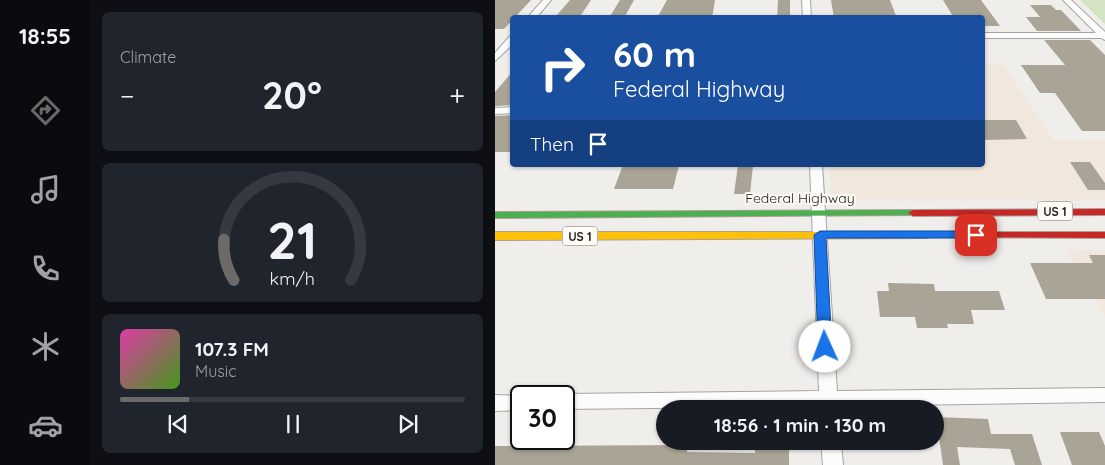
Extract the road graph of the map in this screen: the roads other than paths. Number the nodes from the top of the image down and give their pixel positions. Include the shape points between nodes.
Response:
1 (547, 0) edge
2 (806, 0) edge
3 (1067, 0) edge
4 (534, 15) edge
5 (807, 15) edge
6 (985, 36) edge
7 (1104, 36) edge
8 (495, 39) edge
9 (510, 39) edge
10 (510, 41) edge
11 (495, 58) edge
12 (495, 107) edge
13 (510, 108) edge
14 (510, 108) edge
15 (495, 110) edge
16 (815, 167) edge
17 (1105, 212) edge
18 (819, 213) junction
19 (495, 215) edge
20 (820, 235) junction
21 (1105, 235) edge
22 (495, 236) edge
23 (1105, 395) edge
24 (829, 400) edge
25 (932, 400) edge
26 (575, 402) edge
27 (656, 402) edge
28 (495, 403) edge
29 (510, 403) edge
30 (832, 450) edge
31 (833, 465) edge

1 - 4 street
2 - 5 street
3 - 7 street
6 - 7 street
8 - 9 street
10 - 11 street
12 - 13 street
14 - 15 street
16 - 18 street
17 - 18 main road, Federal Highway / US 1
18 - 19 main road, Federal Highway / US 1
18 - 20 street
20 - 21 main road, US 1
20 - 22 main road, US 1
20 - 24 street
23 - 25 street
26 - 27 street
28 - 29 street
30 - 31 street

